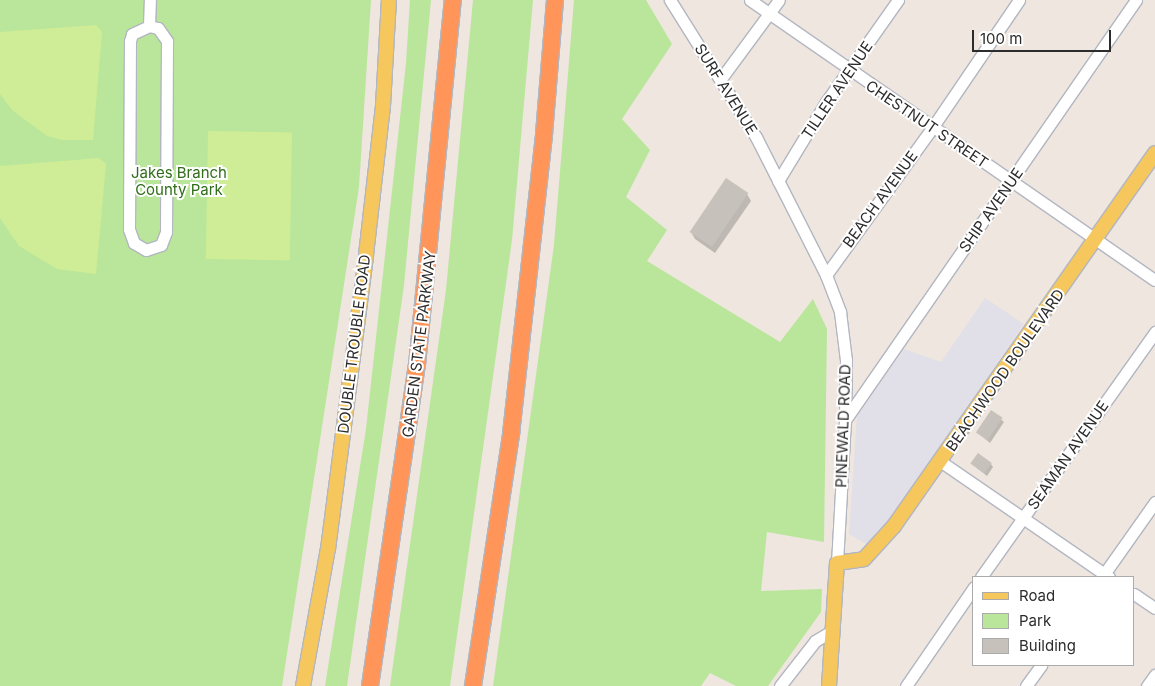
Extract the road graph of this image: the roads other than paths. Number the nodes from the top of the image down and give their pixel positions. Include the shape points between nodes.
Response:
1 (389, 0) edge
2 (453, 0) edge
3 (555, 0) edge
4 (670, 0) edge
5 (750, 0) edge
6 (779, 0) edge
7 (898, 0) edge
8 (1019, 0) edge
9 (1136, 0) edge
10 (147, 2) edge
11 (769, 14) junction
12 (149, 26) junction
13 (849, 71) junction
14 (720, 80) junction
15 (932, 128) junction
16 (1155, 153) edge
17 (778, 181) junction
18 (1011, 181) junction
19 (1097, 240) junction
20 (826, 274) junction
21 (1155, 280) edge
22 (1155, 332) edge
23 (845, 420) junction
24 (940, 461) junction
25 (1155, 502) edge
26 (1024, 519) junction
27 (837, 564) junction
28 (982, 576) edge
29 (1105, 576) edge
30 (972, 590) edge
31 (1135, 595) edge
32 (1155, 608) edge
33 (833, 630) junction
34 (1039, 666) edge
35 (1155, 674) edge
36 (787, 684) edge
37 (304, 686) edge
38 (370, 686) edge
39 (473, 686) edge
40 (829, 686) edge
41 (906, 686) edge
42 (1026, 686) edge
43 (1147, 686) edge

1 - 37 main road, DOUBLE TROUBLE ROAD via 383,106 366,255 328,548
2 - 38 highway, GARDEN STATE PARKWAY via 417,365
3 - 39 highway via 512,434
4 - 14 street, SURF AVENUE
5 - 11 street, CHESTNUT STREET
6 - 11 street
7 - 13 street, TILLER AVENUE
8 - 15 street, BEACH AVENUE
9 - 18 street, SHIP AVENUE
10 - 12 street
11 - 13 street, CHESTNUT STREET
11 - 14 street
12 - 12 street via 132,34 130,51 130,229 134,243 146,250 161,245 166,232 167,41 158,28
13 - 15 street, CHESTNUT STREET
13 - 17 street, TILLER AVENUE
14 - 17 street, SURF AVENUE
15 - 18 street, CHESTNUT STREET
15 - 20 street, BEACH AVENUE
16 - 19 main road, BEACHWOOD BOULEVARD
17 - 20 street, PINEWALD ROAD
18 - 19 street, CHESTNUT STREET
18 - 23 street, SHIP AVENUE
19 - 21 street, CHESTNUT STREET
19 - 24 main road, BEACHWOOD BOULEVARD
20 - 23 street, PINEWALD ROAD via 843,328
22 - 26 street, SEAMAN AVENUE
23 - 27 street, PINEWALD ROAD
24 - 26 street
24 - 27 main road, BEACHWOOD BOULEVARD via 877,547 864,559
25 - 29 street
26 - 28 street, SEAMAN AVENUE
26 - 29 street
27 - 33 main road, PINEWALD ROAD
30 - 41 street
31 - 32 street
33 - 36 street via 815,641
33 - 40 main road, PINEWALD ROAD
34 - 42 street
35 - 43 street

